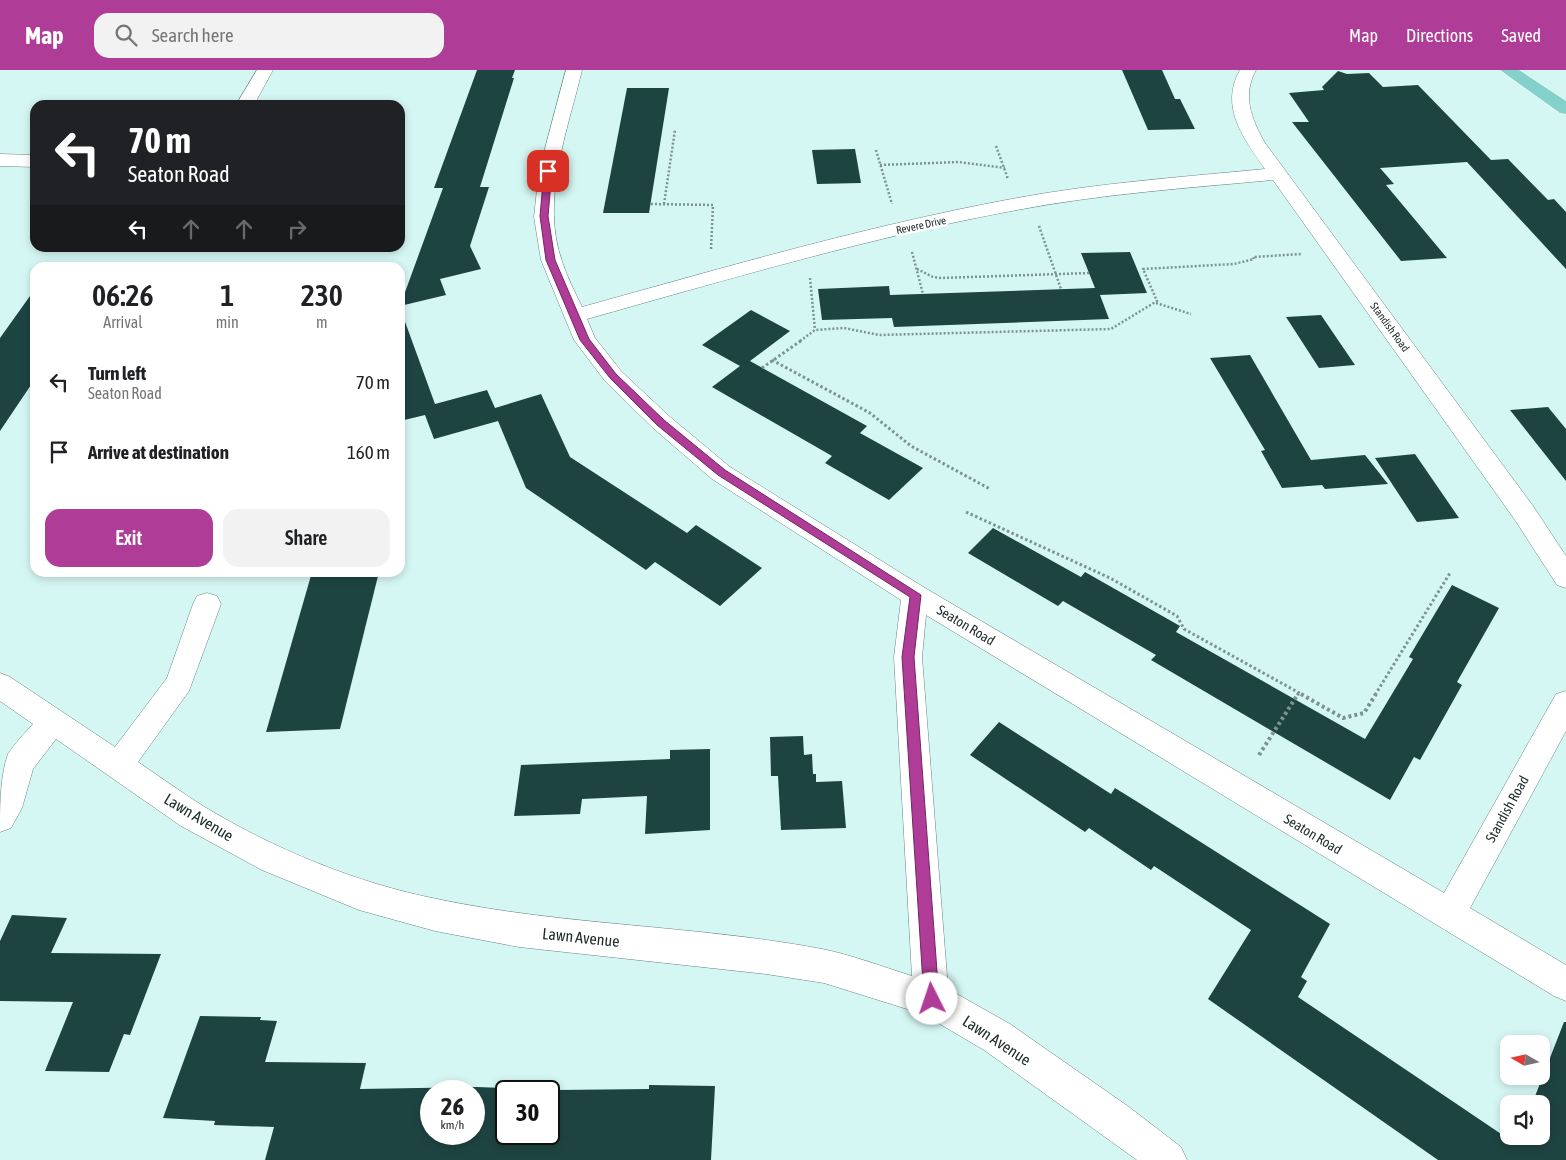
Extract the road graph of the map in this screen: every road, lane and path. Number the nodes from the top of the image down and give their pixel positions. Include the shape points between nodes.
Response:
1 (266, 70) edge
2 (574, 70) edge
3 (1248, 70) edge
4 (1508, 70) edge
5 (248, 100) edge
6 (1566, 109) edge
7 (675, 130) dead end
8 (996, 146) dead end
9 (876, 150) dead end
10 (0, 160) edge
11 (30, 160) edge
12 (880, 165) junction
13 (1004, 168) junction
14 (1277, 174) junction
15 (1010, 182) dead end
16 (651, 204) dead end
17 (664, 204) junction
18 (894, 212) dead end
19 (1037, 220) dead end
20 (910, 247) dead end
21 (1304, 254) dead end
22 (710, 258) dead end
23 (917, 270) junction
24 (809, 272) dead end
25 (1089, 273) dead end
26 (1056, 274) junction
27 (1061, 289) dead end
28 (924, 294) dead end
29 (1155, 303) junction
30 (1191, 314) dead end
31 (574, 316) junction
32 (815, 330) junction
33 (772, 360) junction
34 (762, 368) dead end
35 (990, 489) dead end
36 (966, 512) dead end
37 (1450, 573) dead end
38 (1566, 578) edge
39 (915, 595) junction
40 (207, 604) dead end
41 (0, 685) edge
42 (1299, 694) junction
43 (1566, 703) edge
44 (53, 721) junction
45 (1259, 755) dead end
46 (10, 763) edge
47 (118, 766) junction
48 (0, 818) edge
49 (1449, 915) junction
50 (1566, 984) edge
51 (932, 999) junction
52 (1168, 1160) edge

1 - 5 street
2 - 31 street, Seaton Road via 548,171 544,216 551,260
3 - 14 street, Standish Road via 1242,79 1238,98 1242,118
4 - 6 main road
7 - 17 path
8 - 13 path
9 - 12 path
10 - 11 street
12 - 13 path via 973,162
12 - 18 path
13 - 15 path
14 - 31 street, Revere Drive via 1119,189 1017,204 785,258
14 - 38 street, Standish Road via 1524,513
16 - 17 path
17 - 22 path via 713,205
19 - 26 path
20 - 23 path
21 - 29 path via 1253,257 1234,264 1143,269 1157,301
23 - 26 path via 941,278
23 - 28 path
24 - 32 path
25 - 26 path
26 - 27 path
29 - 30 path
29 - 32 path via 1111,329 879,334 844,328
31 - 39 street, Seaton Road via 585,340 613,376 721,473
32 - 33 path
33 - 34 path
33 - 35 path via 870,413 911,446
36 - 42 path via 1110,578 1177,616 1184,629
37 - 42 path via 1364,713 1343,718
39 - 49 street, Seaton Road
39 - 51 street via 908,657
40 - 47 street via 179,682
41 - 44 street, Lawn Avenue
42 - 45 path
43 - 49 street, Standish Road
44 - 46 street
44 - 47 street, Lawn Avenue
46 - 48 street via 6,808
47 - 51 street, Lawn Avenue via 192,816 273,859 359,894 435,915 519,931 824,966
49 - 50 street, Seaton Road
51 - 52 street, Lawn Avenue via 997,1037

